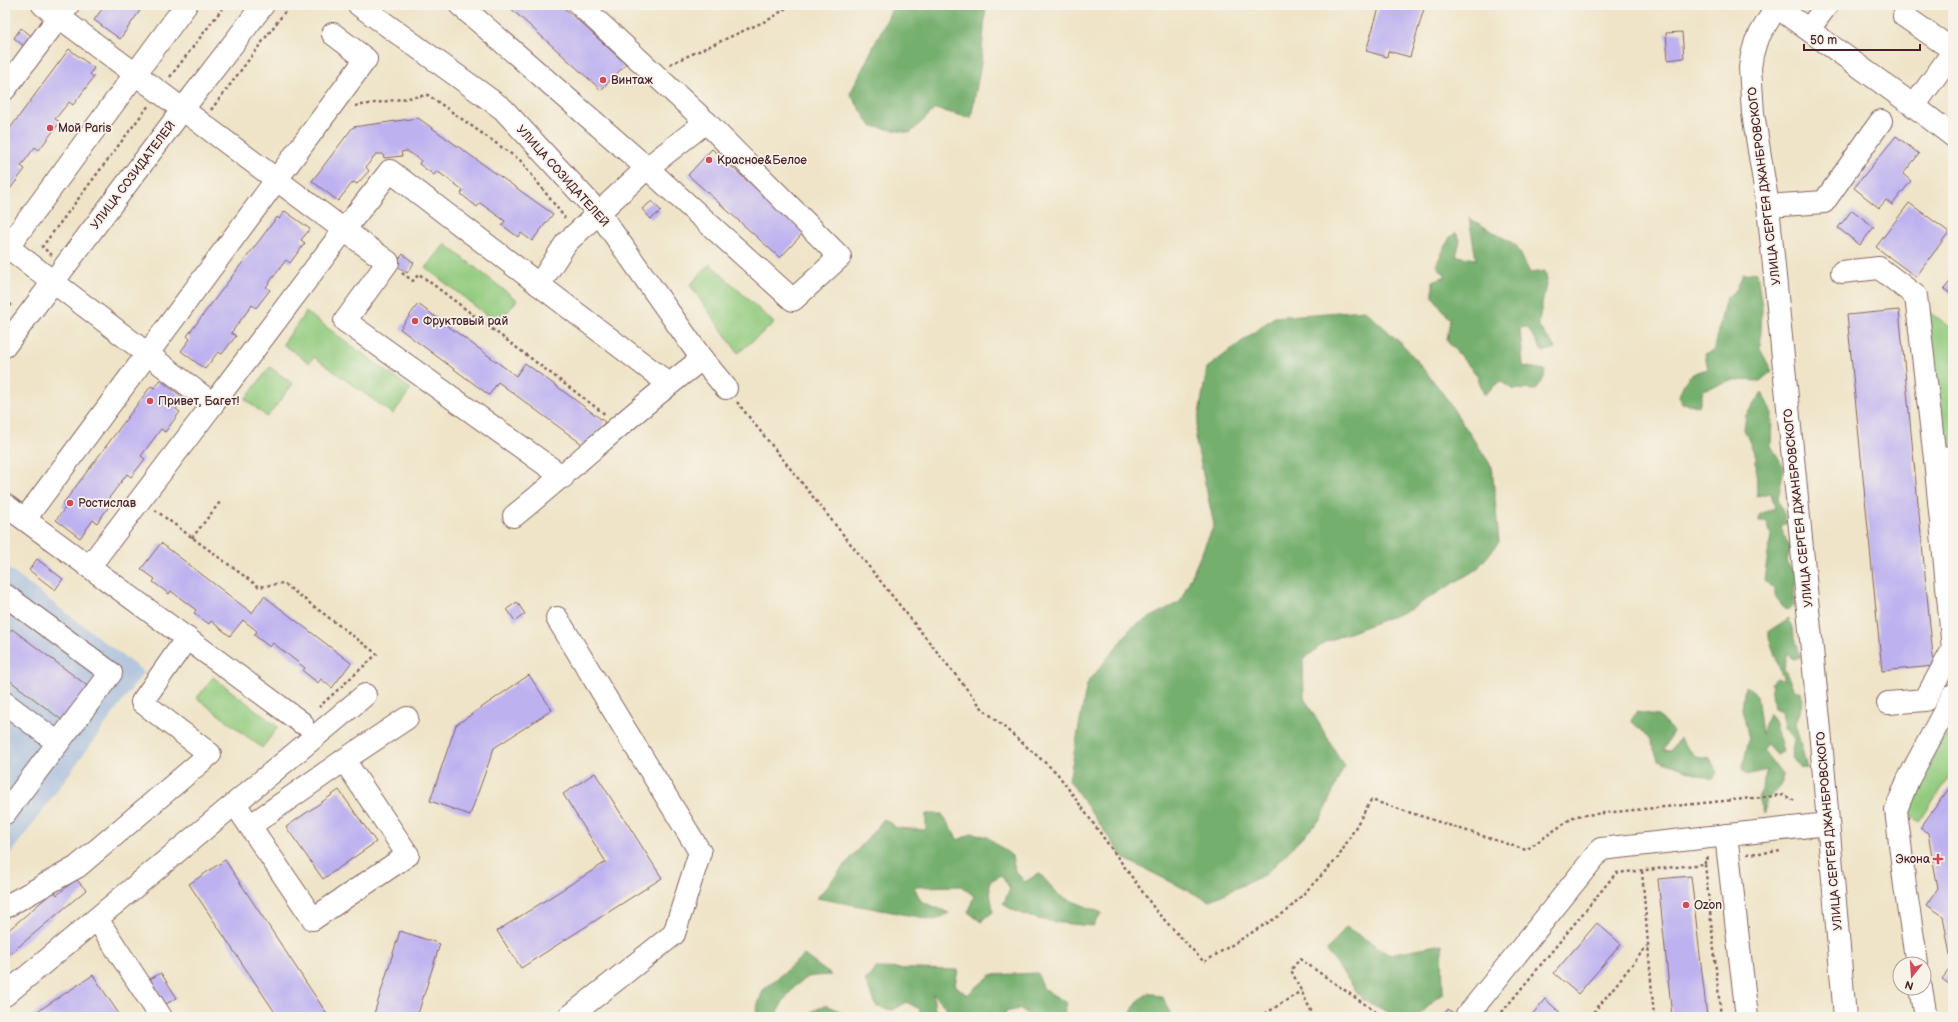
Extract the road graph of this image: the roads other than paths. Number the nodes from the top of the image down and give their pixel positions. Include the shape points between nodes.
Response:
1 (186, 5) edge
2 (263, 5) edge
3 (359, 5) edge
4 (460, 5) edge
5 (580, 5) edge
6 (1826, 5) edge
7 (1775, 6) edge
8 (57, 9) edge
9 (1902, 9) edge
10 (1809, 29) junction
11 (333, 34) dead end
12 (1953, 51) edge
13 (136, 74) junction
14 (5, 89) edge
15 (1914, 106) junction
16 (183, 109) junction
17 (1881, 121) dead end
18 (706, 122) junction
19 (1953, 136) edge
20 (647, 168) junction
21 (277, 179) junction
22 (1768, 206) junction
23 (599, 212) junction
24 (344, 230) junction
25 (6, 248) edge
26 (1842, 272) dead end
27 (53, 281) junction
28 (539, 285) junction
29 (5, 346) edge
30 (147, 353) junction
31 (702, 359) junction
32 (669, 384) junction
33 (726, 388) road end
34 (213, 404) junction
35 (1948, 456) edge
36 (563, 477) junction
37 (5, 505) edge
38 (514, 516) dead end
39 (25, 519) junction
40 (90, 567) junction
41 (8, 605) edge
42 (557, 618) dead end
43 (187, 638) junction
44 (365, 695) dead end
45 (1953, 695) edge
46 (5, 703) edge
47 (1888, 703) dead end
48 (407, 718) dead end
49 (302, 723) road end
50 (58, 742) junction
51 (344, 760) junction
52 (235, 804) junction
53 (5, 813) edge
54 (1828, 824) junction
55 (250, 826) junction
56 (1726, 835) junction
57 (5, 907) edge
58 (97, 919) junction
59 (1916, 956) edge
60 (5, 995) edge
61 (1922, 996) edge
62 (161, 1017) edge
63 (569, 1017) edge
64 (1466, 1017) edge
65 (1747, 1017) edge
66 (1845, 1017) edge
67 (1926, 1017) edge

1 - 13 street
2 - 16 street, УЛИЦА СОЗИДАТЕЛЕЙ
3 - 23 street, УЛИЦА СОЗИДАТЕЛЕЙ via 503,109
4 - 20 street
5 - 18 street
6 - 10 street
7 - 10 street
7 - 22 street, УЛИЦА СЕРГЕЯ ДЖАНБРОВСКОГО via 1756,41 1750,68 1753,114
8 - 13 street
8 - 14 street
9 - 12 street
10 - 15 street
11 - 21 street via 366,59
12 - 15 street
13 - 16 street
13 - 25 street
15 - 19 street
16 - 21 street
16 - 27 street, УЛИЦА СОЗИДАТЕЛЕЙ
17 - 22 street via 1824,202
18 - 20 street
18 - 20 street via 840,257 793,300
20 - 23 street
21 - 24 street
21 - 30 street
22 - 54 street, УЛИЦА СЕРГЕЯ ДЖАНБРОВСКОГО
23 - 28 street via 566,243
23 - 31 street, УЛИЦА СОЗИДАТЕЛЕЙ
24 - 28 street via 390,171
24 - 34 street
24 - 36 street via 388,262 345,321
25 - 27 street
26 - 35 street via 1879,268 1916,296
27 - 29 street, УЛИЦА СОЗИДАТЕЛЕЙ
27 - 30 street
28 - 32 street
30 - 34 street
30 - 39 street
31 - 32 street
31 - 33 street, УЛИЦА СОЗИДАТЕЛЕЙ
32 - 36 street
34 - 40 street
35 - 47 street via 1953,649 1925,700
36 - 38 street
37 - 39 street
39 - 40 street
40 - 43 street
41 - 50 street via 111,674
42 - 63 street via 700,852 674,934
43 - 49 street
43 - 57 street via 142,702 210,754 77,867
44 - 52 street
45 - 59 street via 1908,780 1896,810
46 - 50 street
48 - 51 street
50 - 53 street
51 - 55 street
51 - 55 street via 408,855 313,919
52 - 55 street
52 - 58 street
54 - 56 street
54 - 66 street, УЛИЦА СЕРГЕЯ ДЖАНБРОВСКОГО
56 - 64 street via 1601,850
56 - 65 street
58 - 60 street
58 - 62 street
61 - 67 street

